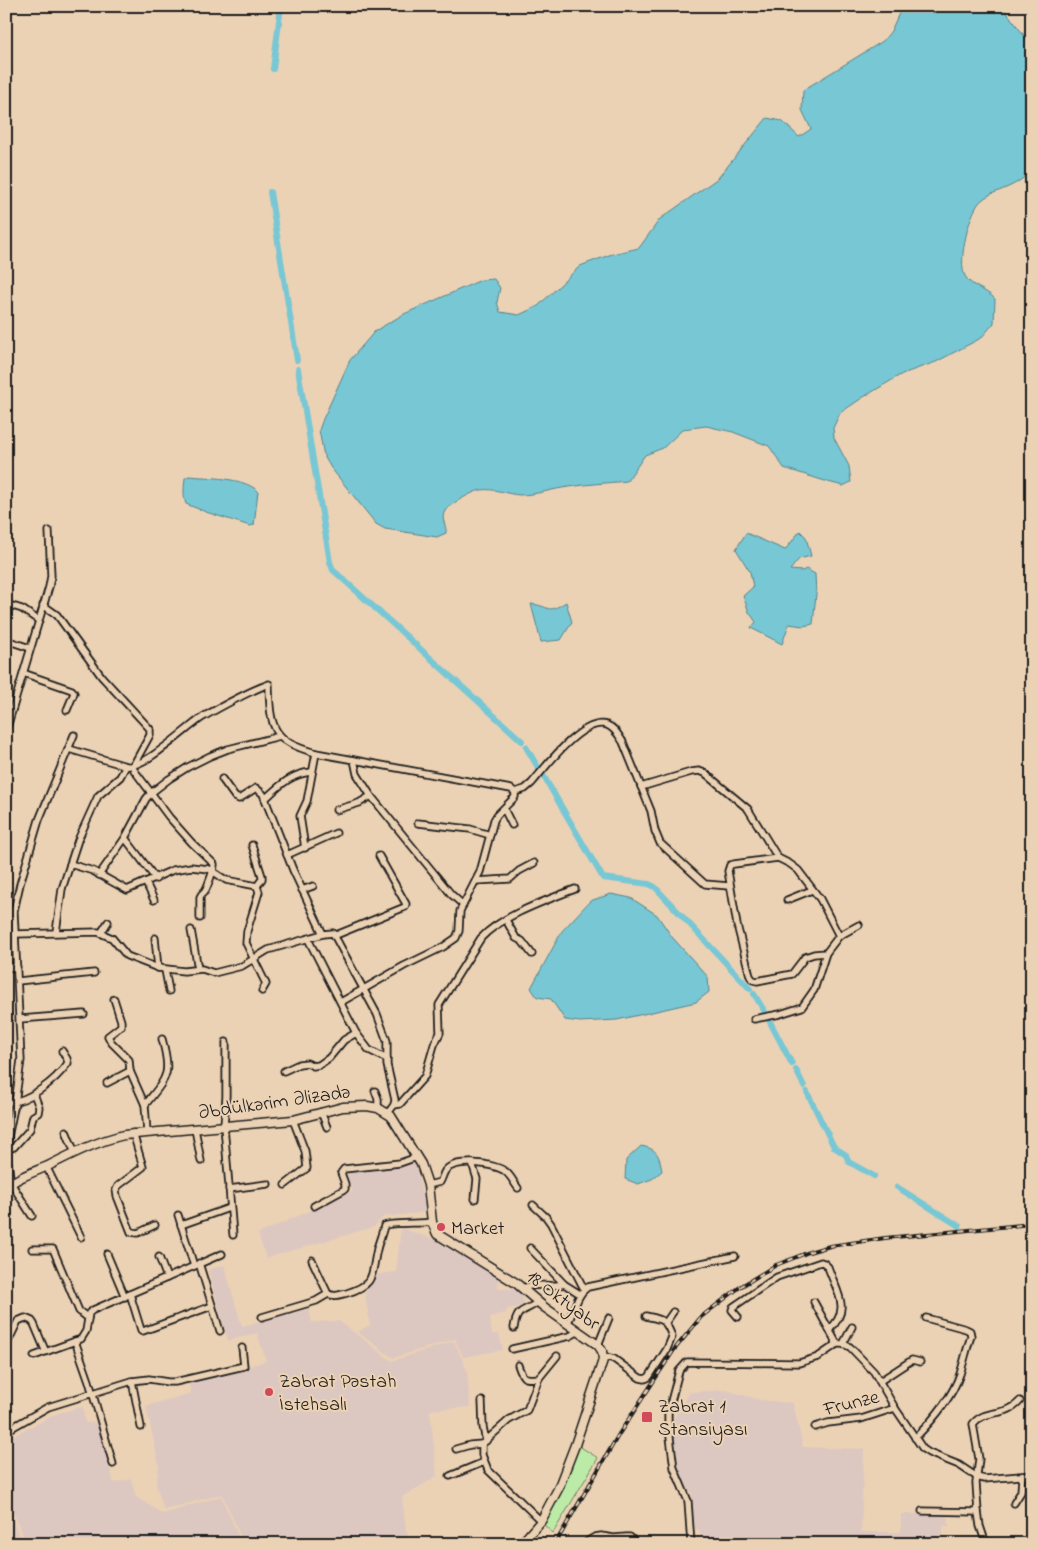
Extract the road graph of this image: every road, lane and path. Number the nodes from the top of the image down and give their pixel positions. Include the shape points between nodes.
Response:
1 (49, 531) dead end
2 (6, 604) edge
3 (43, 605) junction
4 (38, 620) junction
5 (6, 640) edge
6 (30, 648) junction
7 (23, 673) junction
8 (67, 710) dead end
9 (6, 731) edge
10 (74, 734) dead end
11 (280, 736) junction
12 (69, 749) junction
13 (316, 753) junction
14 (354, 760) junction
15 (126, 766) junction
16 (133, 766) junction
17 (312, 772) junction
18 (222, 779) dead end
19 (641, 787) junction
20 (515, 792) junction
21 (151, 793) junction
22 (371, 796) junction
23 (265, 799) junction
24 (504, 809) junction
25 (336, 810) dead end
26 (418, 823) dead end
27 (512, 826) dead end
28 (336, 833) dead end
29 (490, 835) junction
30 (125, 838) junction
31 (252, 845) dead end
32 (305, 848) junction
33 (287, 855) junction
34 (379, 856) dead end
35 (778, 858) junction
36 (534, 863) dead end
37 (70, 864) junction
38 (213, 872) junction
39 (99, 875) junction
40 (156, 879) junction
41 (476, 881) junction
42 (146, 883) junction
43 (257, 886) junction
44 (313, 886) dead end
45 (729, 886) junction
46 (575, 889) dead end
47 (302, 890) junction
48 (812, 890) junction
49 (154, 900) dead end
50 (788, 900) dead end
51 (464, 905) junction
52 (200, 918) dead end
53 (506, 920) junction
54 (108, 922) dead end
55 (859, 925) dead end
56 (191, 930) dead end
57 (56, 932) junction
58 (101, 933) junction
59 (15, 934) junction
60 (323, 934) junction
61 (336, 935) junction
62 (839, 936) junction
63 (155, 938) dead end
64 (308, 939) junction
65 (826, 953) junction
66 (532, 954) dead end
67 (254, 958) junction
68 (17, 967) junction
69 (6, 968) edge
70 (158, 968) junction
71 (198, 969) junction
72 (165, 970) junction
73 (94, 973) dead end
74 (18, 981) junction
75 (364, 989) junction
76 (169, 991) dead end
77 (262, 991) dead end
78 (114, 999) dead end
79 (340, 1002) junction
80 (84, 1014) dead end
81 (20, 1019) junction
82 (754, 1019) dead end
83 (356, 1032) junction
84 (162, 1039) dead end
85 (226, 1042) dead end
86 (62, 1051) dead end
87 (387, 1059) junction
88 (130, 1071) junction
89 (284, 1071) dead end
90 (107, 1083) dead end
91 (375, 1091) dead end
92 (34, 1094) junction
93 (6, 1102) edge
94 (15, 1103) junction
95 (145, 1105) junction
96 (394, 1105) junction
97 (378, 1108) junction
98 (321, 1112) junction
99 (388, 1113) junction
100 (293, 1120) junction
101 (224, 1126) junction
102 (327, 1127) dead end
103 (196, 1129) junction
104 (66, 1131) dead end
105 (147, 1132) junction
106 (133, 1133) junction
107 (6, 1150) edge
108 (75, 1153) junction
109 (417, 1157) junction
110 (201, 1160) dead end
111 (472, 1163) junction
112 (46, 1166) junction
113 (268, 1184) dead end
114 (9, 1185) edge
115 (285, 1185) dead end
116 (428, 1185) junction
117 (518, 1188) dead end
118 (229, 1189) junction
119 (475, 1199) dead end
120 (314, 1206) dead end
121 (533, 1206) dead end
122 (230, 1208) junction
123 (178, 1215) dead end
124 (32, 1216) dead end
125 (432, 1222) junction
126 (155, 1225) dead end
127 (181, 1225) junction
128 (233, 1236) dead end
129 (81, 1237) dead end
130 (530, 1248) dead end
131 (32, 1249) dead end
132 (107, 1254) dead end
133 (222, 1254) dead end
134 (734, 1256) dead end
135 (159, 1257) dead end
136 (312, 1260) dead end
137 (196, 1264) junction
138 (167, 1278) junction
139 (564, 1284) junction
140 (523, 1288) junction
141 (584, 1288) junction
142 (328, 1294) junction
143 (580, 1294) junction
144 (128, 1296) junction
145 (538, 1302) junction
146 (814, 1302) dead end
147 (212, 1306) junction
148 (673, 1312) dead end
149 (646, 1316) dead end
150 (262, 1317) dead end
151 (738, 1317) dead end
152 (88, 1318) junction
153 (609, 1318) dead end
154 (926, 1318) dead end
155 (568, 1322) junction
156 (666, 1322) junction
157 (852, 1327) dead end
158 (514, 1328) dead end
159 (579, 1330) junction
160 (829, 1330) junction
161 (220, 1331) dead end
162 (75, 1341) junction
163 (7, 1344) edge
164 (840, 1344) junction
165 (598, 1345) junction
166 (242, 1348) dead end
167 (512, 1349) dead end
168 (45, 1350) junction
169 (34, 1356) dead end
170 (557, 1356) dead end
171 (603, 1356) junction
172 (920, 1362) dead end
173 (518, 1365) dead end
174 (540, 1378) junction
175 (132, 1381) junction
176 (880, 1381) junction
177 (93, 1393) junction
178 (482, 1401) dead end
179 (1020, 1401) dead end
180 (895, 1408) junction
181 (142, 1427) dead end
182 (816, 1427) dead end
183 (6, 1431) edge
184 (915, 1438) junction
185 (484, 1442) junction
186 (456, 1449) dead end
187 (484, 1462) junction
188 (113, 1464) dead end
189 (1032, 1475) edge
190 (450, 1476) dead end
191 (977, 1477) junction
192 (1022, 1477) junction
193 (1014, 1503) dead end
194 (922, 1511) dead end
195 (978, 1512) junction
196 (541, 1521) junction
197 (588, 1541) dead end
198 (986, 1543) edge
199 (521, 1544) edge
200 (636, 1544) edge
201 (691, 1544) edge
202 (1011, 1544) edge

1 - 3 street via 51,576
2 - 4 street via 22,609
3 - 4 street
3 - 16 street via 57,615 102,677 150,729 150,735
4 - 6 street
5 - 6 street
6 - 7 street
7 - 8 street via 72,690 74,693
7 - 9 street
10 - 12 street
11 - 13 street via 289,744
11 - 16 street via 272,717 269,684 202,718
11 - 21 street via 210,756
12 - 15 street
12 - 59 street via 39,820 20,884 14,911
13 - 14 street
13 - 17 street
14 - 20 street via 511,788
14 - 22 street via 357,774
15 - 16 street
15 - 37 street via 120,777 98,796
16 - 21 street
17 - 23 street via 290,778
17 - 32 street via 307,801 300,816
18 - 23 street via 239,799 256,788
19 - 20 street via 617,733 603,724 588,727 574,736 525,789
19 - 35 street via 699,770 705,773 748,810
19 - 45 street via 657,836 666,849 705,884
20 - 24 street via 515,797
21 - 30 street
21 - 38 street via 192,843 212,860
22 - 25 street
22 - 51 street via 451,894
23 - 33 street
24 - 27 street
24 - 29 street via 494,820
26 - 29 street via 470,829
28 - 32 street
29 - 41 street
30 - 39 street
30 - 40 street
31 - 43 street via 262,876
32 - 33 street
33 - 47 street
34 - 61 street via 406,904
35 - 45 street via 730,866
35 - 48 street via 795,866
36 - 41 street via 510,879
37 - 39 street
37 - 57 street via 62,889
38 - 40 street via 199,867 180,868
38 - 43 street via 226,880
38 - 52 street via 200,897
39 - 42 street via 127,890
40 - 42 street
41 - 51 street
42 - 49 street
43 - 67 street via 259,892 246,938
44 - 47 street
45 - 65 street via 742,950 753,980 792,974 805,957
46 - 53 street
47 - 60 street
48 - 50 street
48 - 62 street
51 - 75 street via 459,914 456,938
53 - 66 street via 516,938
53 - 96 street via 481,938 456,976 439,1006 440,1033 425,1076 400,1104
54 - 58 street
55 - 62 street
56 - 71 street
57 - 58 street
57 - 59 street
58 - 70 street via 112,938 127,956
59 - 68 street
60 - 61 street via 330,932
60 - 64 street
61 - 75 street
62 - 65 street
63 - 70 street
64 - 67 street via 268,950
64 - 79 street
65 - 82 street via 814,990 802,1006
67 - 71 street via 242,966 218,972
67 - 77 street via 266,984
68 - 69 street
68 - 74 street
70 - 72 street
71 - 72 street via 184,972
72 - 76 street
73 - 74 street
74 - 81 street
75 - 79 street
75 - 87 street via 382,1026 388,1047
78 - 88 street via 121,1026 108,1036 129,1060
79 - 83 street
80 - 81 street
81 - 94 street via 21,1060
83 - 87 street via 369,1050
83 - 89 street via 319,1065 299,1064
84 - 95 street via 168,1069
85 - 101 street
86 - 92 street via 68,1063
87 - 96 street
88 - 90 street
88 - 95 street
91 - 97 street
92 - 94 street
92 - 107 street via 38,1114 33,1116 30,1129 14,1147
93 - 94 street
94 - 107 street
95 - 105 street
96 - 99 street
97 - 98 street, Əbdülkərim Əlizadə via 348,1106
97 - 99 street, Əbdülkərim Əlizadə
98 - 100 street, Əbdülkərim Əlizadə
98 - 102 street
99 - 109 street, 18 Oktyabr
100 - 101 street, Əbdülkərim Əlizadə
100 - 115 street via 305,1150 306,1168
101 - 103 street, Əbdülkərim Əlizadə
101 - 118 street
103 - 105 street, Əbdülkərim Əlizadə
103 - 110 street
104 - 108 street
105 - 106 street, Əbdülkərim Əlizadə
106 - 108 street, Əbdülkərim Əlizadə
106 - 126 street via 143,1166 118,1186 117,1196 131,1232 138,1233
107 - 114 street
108 - 112 street, Əbdülkərim Əlizadə
109 - 116 street, 18 Oktyabr
109 - 120 street via 344,1168 341,1173 345,1189
111 - 116 street via 448,1169 440,1182
111 - 117 street via 503,1170
111 - 119 street via 477,1179
112 - 114 street, Əbdülkərim Əlizadə
112 - 129 street
113 - 118 street
114 - 124 street
116 - 125 street, 18 Oktyabr
118 - 122 street
121 - 141 street via 551,1224
122 - 127 street
122 - 128 street
123 - 127 street
125 - 140 street, 18 Oktyabr via 442,1239
125 - 142 street via 384,1226 371,1278 351,1292 334,1296
127 - 137 street
130 - 139 street
131 - 152 street via 53,1249 79,1311
132 - 144 street
133 - 137 street
134 - 141 street
135 - 138 street
136 - 142 street
137 - 138 street
137 - 147 street
138 - 144 street
139 - 140 street
139 - 143 street
140 - 145 street, 18 Oktyabr
141 - 143 street
142 - 150 street via 316,1301
143 - 155 street
144 - 147 street via 143,1331
144 - 152 street via 93,1310
145 - 155 street, 18 Oktyabr
145 - 158 street via 520,1311
146 - 160 street
147 - 161 street
148 - 156 street
149 - 156 street
151 - 160 street via 733,1307 777,1277 824,1262 842,1310
152 - 162 street via 84,1336
153 - 165 street
154 - 184 street via 966,1329 971,1336 954,1388 933,1419
155 - 159 street, 18 Oktyabr
156 - 171 street via 672,1341 647,1378 640,1378 614,1359
157 - 164 street
159 - 165 street, 18 Oktyabr
159 - 167 street via 570,1336
160 - 164 street
162 - 168 street
162 - 177 street
163 - 168 street via 18,1321 25,1318 34,1324
164 - 176 street via 850,1347
164 - 201 street via 806,1362 693,1361 683,1365 668,1422 674,1468 688,1501
165 - 171 street, 18 Oktyabr
166 - 175 street via 244,1366 175,1382
168 - 169 street
170 - 174 street
171 - 196 street, 18 Oktyabr via 575,1445
172 - 176 street via 912,1360
173 - 174 street via 525,1378
174 - 185 street via 527,1410
175 - 177 street
175 - 181 street
176 - 180 street
177 - 183 street via 48,1407
177 - 188 street
178 - 185 street
179 - 191 street via 1010,1410 985,1415 973,1424 979,1458
180 - 182 street, Frunze via 861,1419
180 - 184 street
184 - 191 street via 929,1453 959,1465
185 - 186 street
185 - 187 street
187 - 190 street
187 - 196 street via 488,1470
189 - 192 street
191 - 192 street
191 - 195 street
192 - 193 street via 1023,1487
194 - 195 street
195 - 198 street
196 - 199 street, 18 Oktyabr
197 - 200 street via 595,1537 630,1537
198 - 202 street

